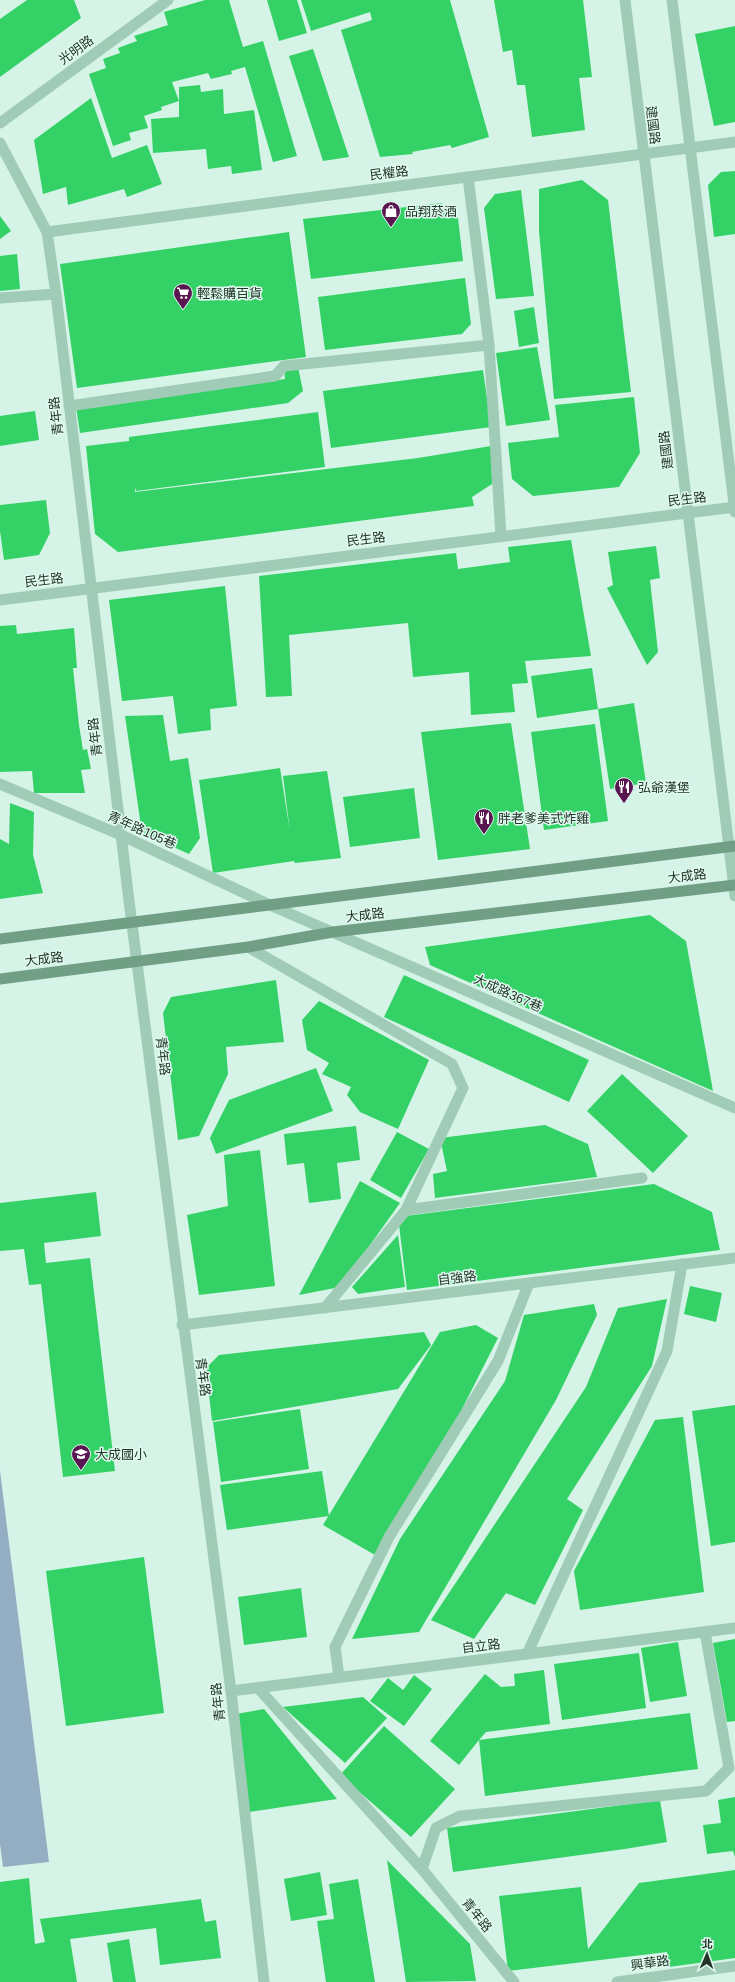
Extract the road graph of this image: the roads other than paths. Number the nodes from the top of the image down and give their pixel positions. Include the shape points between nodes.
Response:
1 (168, 0) edge
2 (625, 0) edge
3 (672, 0) edge
4 (0, 123) edge
5 (735, 142) edge
6 (0, 143) edge
7 (690, 148) junction
8 (643, 154) junction
9 (468, 177) junction
10 (47, 232) junction
11 (56, 294) junction
12 (0, 298) edge
13 (489, 345) junction
14 (69, 406) junction
15 (735, 508) edge
16 (687, 513) junction
17 (501, 536) junction
18 (91, 588) junction
19 (0, 600) edge
20 (0, 784) edge
21 (121, 835) junction
22 (732, 846) edge
23 (735, 888) edge
24 (270, 905) junction
25 (132, 922) junction
26 (333, 932) junction
27 (0, 939) edge
28 (248, 947) junction
29 (137, 961) junction
30 (0, 978) edge
31 (735, 1108) edge
32 (642, 1178) dead end
33 (406, 1210) junction
34 (735, 1258) edge
35 (682, 1264) junction
36 (529, 1283) junction
37 (325, 1308) junction
38 (182, 1325) junction
39 (735, 1628) edge
40 (705, 1632) junction
41 (527, 1654) junction
42 (339, 1677) junction
43 (258, 1688) junction
44 (230, 1691) junction
45 (422, 1869) junction
46 (735, 1966) edge
47 (264, 1982) edge
48 (514, 1982) edge
49 (617, 1982) edge

1 - 4 street, 光明路
2 - 8 street, 建國路
3 - 7 street
5 - 7 street, 民權路
6 - 10 street, 青年路
7 - 8 street, 民權路
7 - 15 street
8 - 9 street, 民權路
8 - 16 street, 建國路
9 - 10 street, 民權路
9 - 13 street
10 - 11 street, 青年路
11 - 12 street
11 - 14 street, 青年路
13 - 14 street via 284,366 275,376
13 - 17 street
14 - 18 street, 青年路
15 - 16 street, 民生路
16 - 17 street, 民生路
16 - 22 street, 建國路
17 - 18 street, 民生路
18 - 19 street, 民生路
18 - 21 street, 青年路
20 - 21 street, 青年路105巷
21 - 24 street, 青年路105巷
21 - 25 street, 青年路
22 - 23 street, 建國路
22 - 24 main road, 大成路
23 - 26 main road, 大成路
24 - 25 main road, 大成路
24 - 26 street, 大成路367巷
25 - 27 main road, 大成路
25 - 29 street, 青年路
26 - 28 main road, 大成路
26 - 31 street, 大成路367巷
28 - 29 main road, 大成路
28 - 33 street via 452,1064 463,1088
29 - 30 main road, 大成路
29 - 38 street, 青年路
32 - 33 street
33 - 37 street
34 - 35 street, 自強路
35 - 36 street, 自強路
35 - 41 street via 667,1351
36 - 37 street, 自強路
36 - 42 street via 498,1361 389,1537 335,1647
37 - 38 street, 自強路
38 - 44 street, 青年路
39 - 40 street, 自立路
40 - 41 street, 自立路
40 - 45 street via 729,1768 706,1791 460,1816 436,1828
41 - 42 street, 自立路
42 - 43 street, 自立路
43 - 44 street, 自立路
43 - 45 street, 青年路
44 - 47 street, 青年路
45 - 48 street, 青年路
46 - 49 street, 興華路

